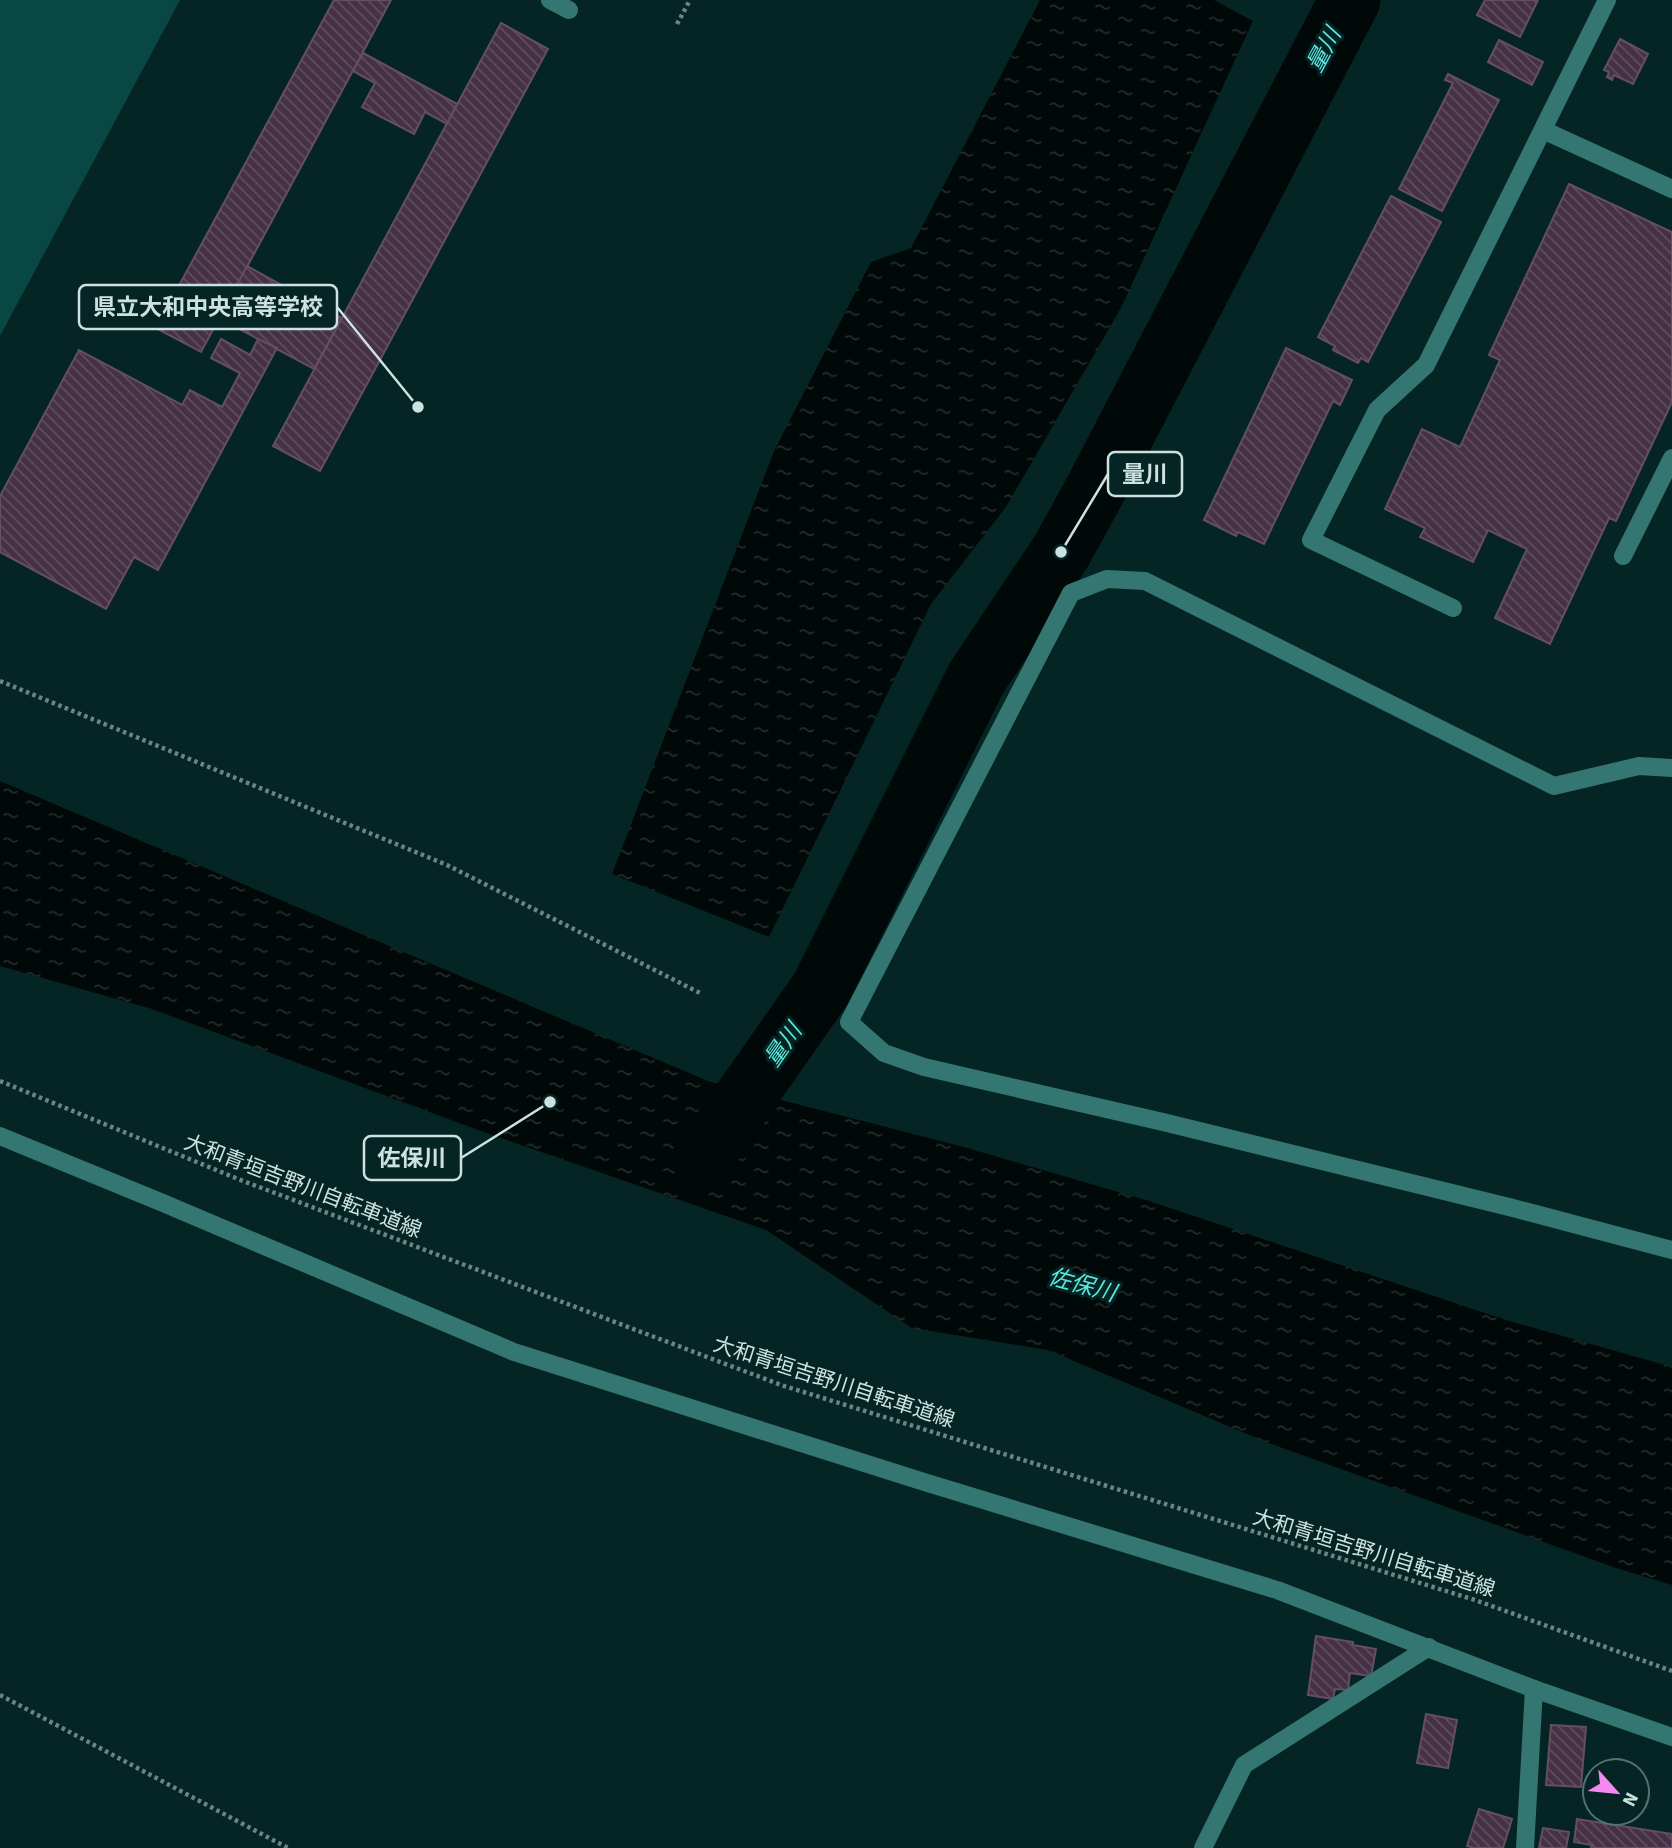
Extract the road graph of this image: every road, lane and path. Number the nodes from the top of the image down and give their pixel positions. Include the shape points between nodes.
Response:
1 (550, 0) edge
2 (690, 0) edge
3 (1608, 0) edge
4 (569, 10) dead end
5 (677, 24) dead end
6 (1543, 130) junction
7 (1672, 189) edge
8 (1672, 458) edge
9 (1623, 556) dead end
10 (1453, 608) dead end
11 (0, 681) edge
12 (1672, 768) edge
13 (700, 993) dead end
14 (0, 1081) edge
15 (0, 1136) edge
16 (1672, 1250) edge
17 (1429, 1647) junction
18 (1672, 1671) edge
19 (1534, 1689) junction
20 (0, 1695) edge
21 (1672, 1737) edge
22 (288, 1848) edge
23 (1203, 1848) edge
24 (1525, 1848) edge

1 - 4 street
2 - 5 path
3 - 6 street
6 - 7 street
6 - 10 street via 1426,365 1377,410 1311,540
8 - 9 street
11 - 13 path via 447,865
12 - 16 street via 1639,766 1554,786 1145,581 1107,579 1071,593 849,1022 884,1053 924,1067 1190,1128
14 - 18 path, 大和青垣吉野川自転車道線 via 238,1180 781,1385 1475,1600
15 - 17 street via 514,1352 1277,1590
17 - 19 street
17 - 23 street via 1244,1765
19 - 21 street
19 - 24 street
20 - 22 path

